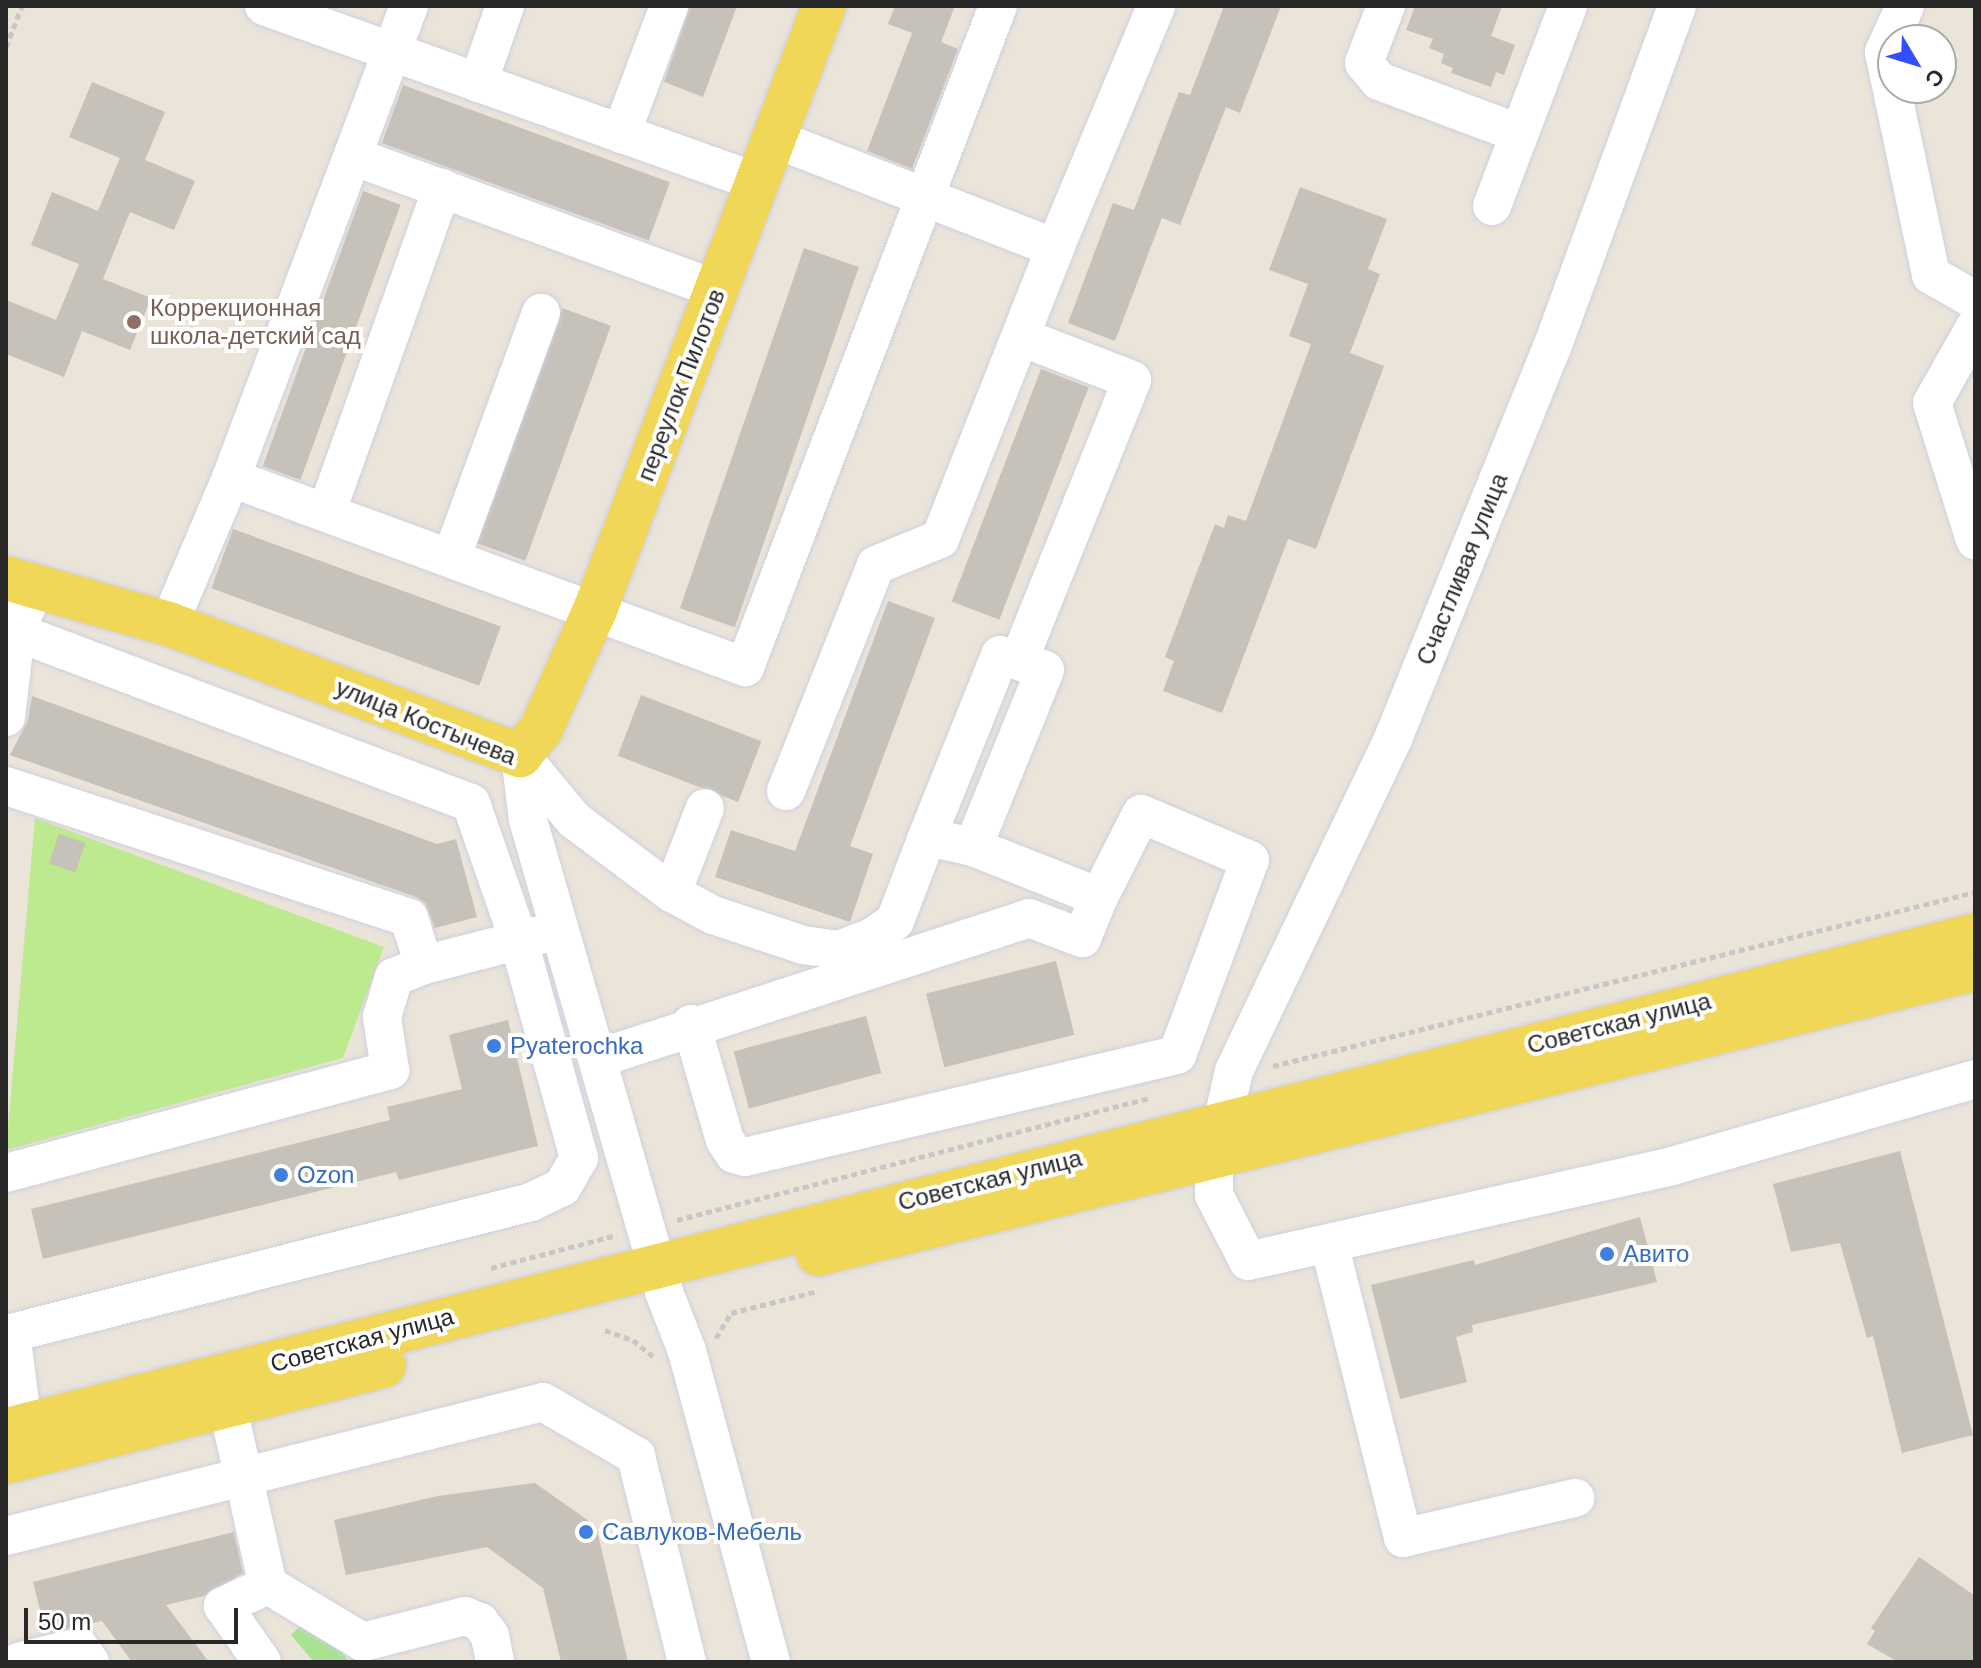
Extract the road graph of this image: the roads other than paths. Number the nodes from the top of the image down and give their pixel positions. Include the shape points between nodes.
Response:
1 (264, 6) edge
2 (409, 6) edge
3 (505, 6) edge
4 (669, 6) edge
5 (824, 6) edge
6 (998, 6) edge
7 (1156, 6) edge
8 (1386, 6) edge
9 (1568, 6) edge
10 (1677, 6) edge
11 (1905, 6) edge
12 (393, 53) junction
13 (478, 83) junction
14 (1518, 133) junction
15 (621, 134) junction
16 (773, 138) junction
17 (355, 157) junction
18 (757, 182) junction
19 (442, 188) junction
20 (925, 197) junction
21 (1492, 206) dead end
22 (1055, 248) junction
23 (718, 290) junction
24 (1975, 300) edge
25 (541, 313) dead end
26 (1975, 327) edge
27 (1021, 337) junction
28 (231, 478) junction
29 (327, 511) junction
30 (1975, 540) edge
31 (452, 556) junction
32 (20, 583) edge
33 (595, 610) junction
34 (169, 624) junction
35 (16, 632) junction
36 (1019, 660) junction
37 (6, 717) edge
38 (520, 755) junction
39 (6, 786) edge
40 (786, 791) dead end
41 (705, 808) dead end
42 (927, 837) junction
43 (973, 847) junction
44 (672, 893) junction
45 (1099, 897) junction
46 (562, 932) junction
47 (1975, 935) edge
48 (518, 938) junction
49 (424, 965) junction
50 (1975, 969) edge
51 (691, 1024) junction
52 (599, 1058) junction
53 (1975, 1079) edge
54 (1218, 1140) junction
55 (6, 1173) edge
56 (1329, 1243) junction
57 (655, 1261) junction
58 (8, 1327) edge
59 (226, 1392) junction
60 (12, 1439) edge
61 (243, 1477) junction
62 (1575, 1498) dead end
63 (6, 1536) edge
64 (268, 1585) junction
65 (18, 1662) edge
66 (90, 1662) edge
67 (262, 1662) edge
68 (495, 1662) edge
69 (687, 1662) edge
70 (771, 1662) edge

1 - 12 street
2 - 12 street
3 - 13 street
4 - 15 street
5 - 16 main road, переулок Пилотов
6 - 20 street
7 - 22 street
8 - 14 street via 1364,63 1379,81
9 - 14 street
10 - 54 street, Счастливая улица via 1552,347 1393,739 1234,1071
11 - 24 street via 1884,52 1931,275
12 - 13 street
12 - 17 street
13 - 15 street
14 - 21 street
15 - 18 street
16 - 18 main road, переулок Пилотов
16 - 20 street
17 - 19 street
17 - 28 street
18 - 23 main road, переулок Пилотов
19 - 23 street
19 - 29 street
20 - 22 street
20 - 33 street via 745,667
22 - 27 street
23 - 33 main road, переулок Пилотов
25 - 31 street
26 - 30 street via 1932,403
27 - 36 street via 1132,380
27 - 40 street via 940,539 876,565
28 - 29 street
28 - 34 street
29 - 31 street
31 - 33 street
32 - 34 main road, улица Костычева
32 - 35 street
33 - 38 main road, переулок Пилотов via 541,729
34 - 38 main road, улица Костычева
35 - 37 street
35 - 48 street via 471,803
36 - 42 street, улица Костычева via 1000,655
36 - 43 street via 1045,670
38 - 44 street, улица Костычева via 574,820
38 - 46 street via 528,820
39 - 49 street via 409,918
41 - 44 street
42 - 43 street
42 - 44 street, улица Костычева via 895,921 871,938 839,950 803,945 713,915
43 - 45 street
45 - 51 street via 1082,938 1029,918
45 - 51 street via 1141,814 1250,860 1177,1055 745,1157 734,1154 725,1140
46 - 48 street
46 - 52 street
47 - 54 main road, Советская улица
48 - 49 street
48 - 58 street via 579,1158 562,1187 531,1202
49 - 55 street via 394,977 382,1017 390,1070
50 - 54 main road, Советская улица
51 - 52 street
52 - 57 street
53 - 56 street via 1672,1166
54 - 56 street, Счастливая улица via 1214,1195 1248,1261
54 - 57 main road, Советская улица
56 - 62 street via 1403,1538
57 - 59 main road, Советская улица
57 - 70 street via 687,1351
58 - 60 street
59 - 60 main road, Советская улица
59 - 61 street
61 - 63 street
61 - 64 street
61 - 69 street via 543,1402 582,1420 636,1456
64 - 67 street via 223,1606
64 - 68 street via 363,1642 465,1616 480,1622 490,1636
65 - 66 street via 79,1647

